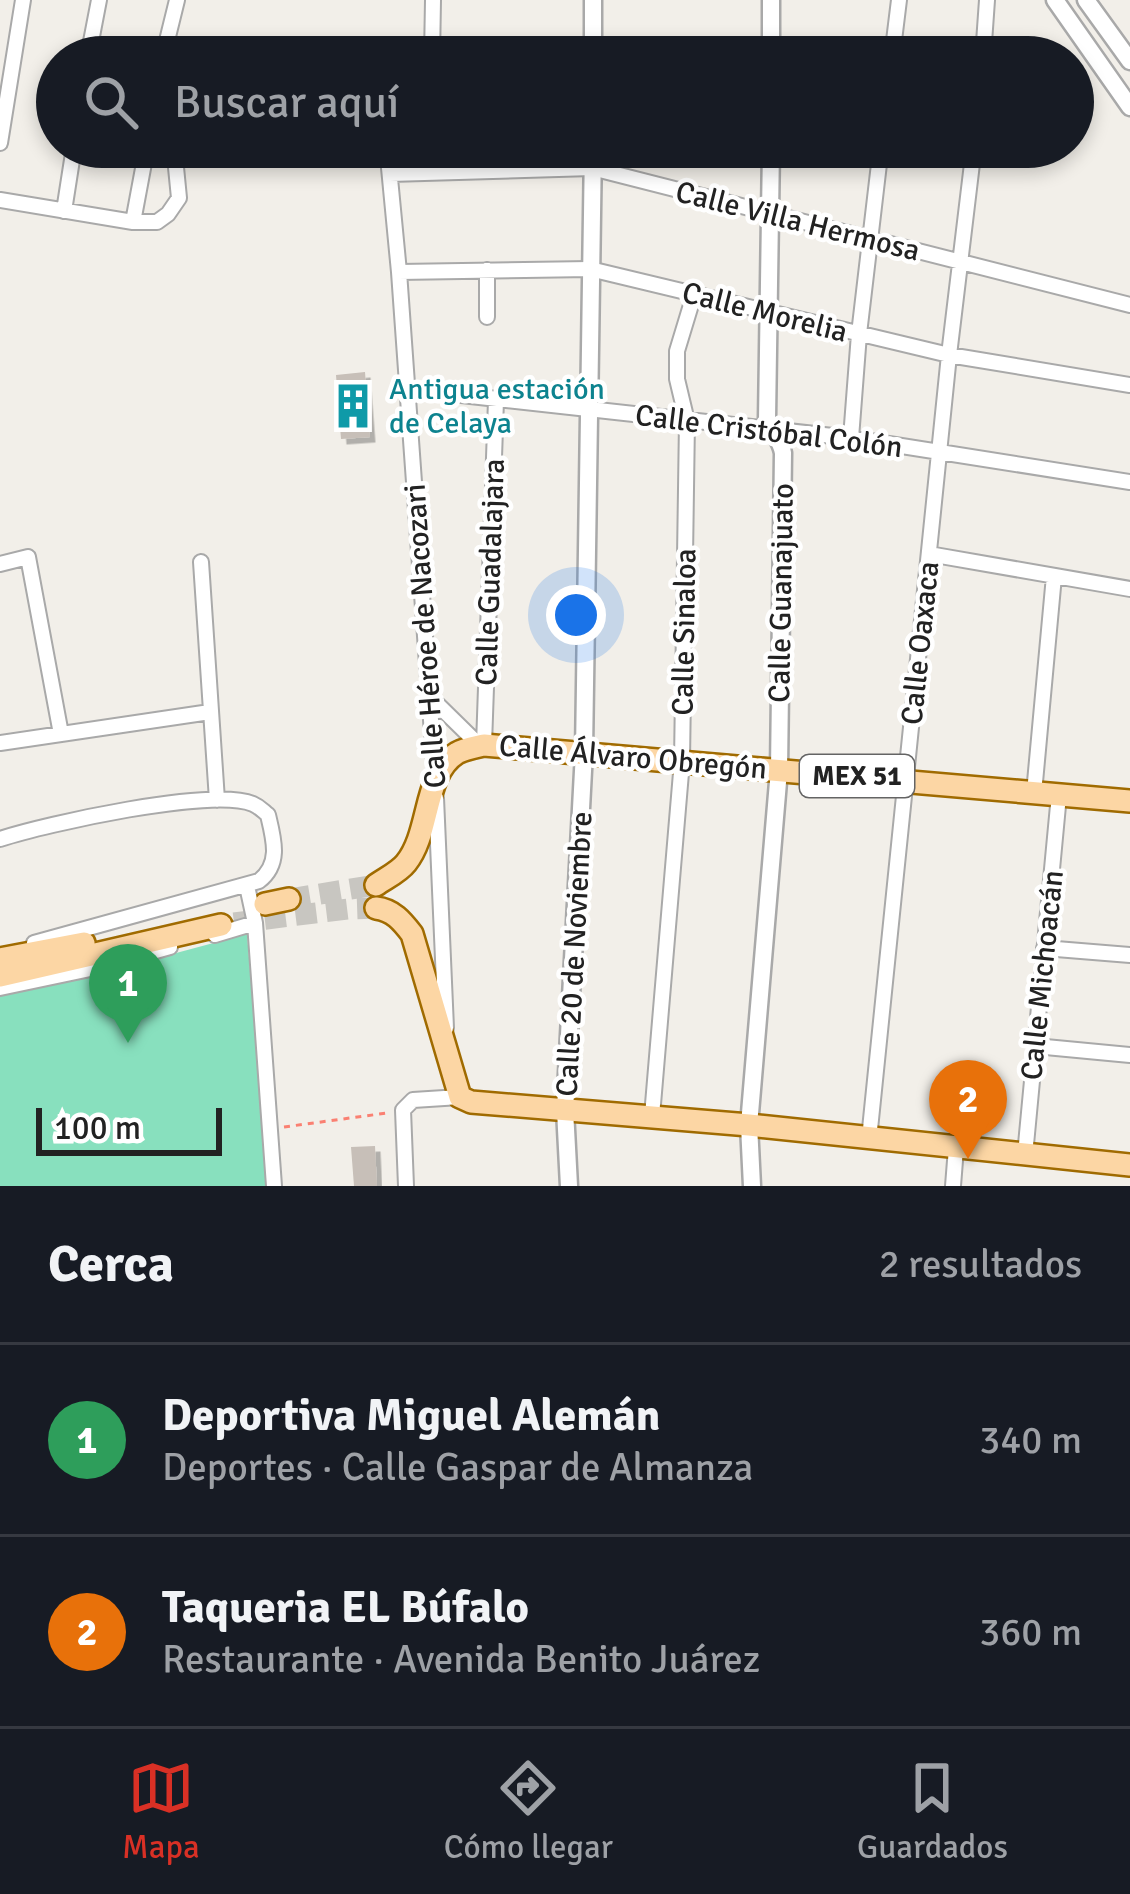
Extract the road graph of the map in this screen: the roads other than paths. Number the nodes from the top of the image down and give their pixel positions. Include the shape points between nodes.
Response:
1 (23, 0) edge
2 (99, 0) edge
3 (177, 0) edge
4 (433, 0) edge
5 (593, 0) edge
6 (771, 0) edge
7 (899, 0) edge
8 (987, 0) edge
9 (1055, 0) edge
10 (1086, 0) edge
11 (92, 36) edge
12 (169, 36) edge
13 (432, 36) edge
14 (593, 36) edge
15 (771, 36) edge
16 (895, 36) edge
17 (984, 36) edge
18 (1080, 36) edge
19 (1094, 56) edge
20 (1130, 61) edge
21 (1130, 107) edge
22 (0, 143) edge
23 (71, 168) edge
24 (143, 168) edge
25 (176, 168) edge
26 (389, 168) edge
27 (592, 168) junction
28 (771, 168) edge
29 (878, 168) edge
30 (972, 168) edge
31 (390, 174) junction
32 (0, 200) edge
33 (64, 211) junction
34 (770, 215) junction
35 (134, 221) junction
36 (870, 239) junction
37 (961, 262) junction
38 (590, 269) junction
39 (487, 271) junction
40 (399, 272) junction
41 (694, 295) junction
42 (1130, 305) edge
43 (770, 314) junction
44 (487, 317) dead end
45 (859, 334) junction
46 (949, 355) junction
47 (1130, 385) edge
48 (407, 389) junction
49 (496, 400) junction
50 (587, 411) junction
51 (687, 421) junction
52 (770, 430) junction
53 (851, 438) junction
54 (939, 452) junction
55 (1130, 482) edge
56 (929, 554) junction
57 (201, 562) dead end
58 (0, 564) edge
59 (1054, 576) junction
60 (1130, 589) edge
61 (431, 698) junction
62 (210, 712) junction
63 (61, 734) junction
64 (0, 743) edge
65 (482, 746) junction
66 (584, 752) junction
67 (682, 761) junction
68 (779, 770) junction
69 (435, 778) junction
70 (906, 781) junction
71 (1034, 793) junction
72 (1059, 795) junction
73 (218, 800) junction
74 (1130, 801) edge
75 (0, 839) edge
76 (376, 885) tunnel mouth
77 (247, 886) junction
78 (289, 899) tunnel mouth
79 (376, 908) dead end
80 (260, 914) junction
81 (1044, 948) junction
82 (1130, 955) edge
83 (0, 956) edge
84 (0, 976) edge
85 (0, 988) edge
86 (1035, 1046) junction
87 (447, 1054) junction
88 (1130, 1054) edge
89 (460, 1097) junction
90 (565, 1110) junction
91 (652, 1116) junction
92 (749, 1125) junction
93 (869, 1139) junction
94 (956, 1148) junction
95 (1024, 1154) junction
96 (1130, 1165) edge
97 (274, 1186) edge
98 (406, 1186) edge
99 (569, 1186) edge
100 (752, 1186) edge
101 (953, 1186) edge

1 - 22 street
2 - 11 street
3 - 12 street
4 - 13 street
5 - 14 street
6 - 15 street
7 - 16 street
8 - 17 street
9 - 18 street
10 - 20 street
19 - 21 street
23 - 33 street
24 - 35 street
25 - 35 street via 178,198 168,214 157,223
26 - 31 street, Calle Héroe de Nacozari
27 - 31 street, Calle Villa Hermosa
27 - 34 street, Calle Villa Hermosa
27 - 38 street, Calle 20 de Noviembre
28 - 34 street, Calle Guanajuato
29 - 36 street
30 - 37 street, Calle Oaxaca
31 - 40 street, Calle Héroe de Nacozari
32 - 33 street
33 - 35 street
34 - 36 street, Calle Villa Hermosa
34 - 43 street, Calle Guanajuato
36 - 37 street, Calle Villa Hermosa
36 - 45 street
37 - 42 street, Calle Villa Hermosa
37 - 46 street, Calle Oaxaca
38 - 39 street, Calle Morelia
38 - 41 street, Calle Morelia
38 - 50 street, Calle 20 de Noviembre
39 - 40 street, Calle Morelia
39 - 44 street
40 - 48 street, Calle Héroe de Nacozari
41 - 43 street, Calle Morelia
41 - 51 street, Calle Sinaloa via 676,351
43 - 45 street, Calle Morelia
43 - 52 street, Calle Guanajuato
45 - 46 street, Calle Morelia
45 - 53 street
46 - 47 street, Calle Morelia
46 - 54 street, Calle Oaxaca
48 - 49 street, Calle Cristóbal Colón
48 - 61 street, Calle Héroe de Nacozari
49 - 50 street, Calle Cristóbal Colón
49 - 65 street, Calle Guadalajara
50 - 51 street, Calle Cristóbal Colón
50 - 66 street, Calle 20 de Noviembre
51 - 52 street, Calle Cristóbal Colón
51 - 67 street, Calle Sinaloa
52 - 53 street, Calle Cristóbal Colón
52 - 68 street, Calle Guanajuato via 783,453
53 - 54 street, Calle Cristóbal Colón
54 - 55 street, Calle Cristóbal Colón
54 - 56 street, Calle Oaxaca
56 - 59 street
56 - 70 street, Calle Oaxaca
57 - 62 street
58 - 63 street via 28,557
59 - 60 street
59 - 71 street
61 - 65 street
61 - 69 street, Calle Héroe de Nacozari
62 - 63 street
62 - 73 street
63 - 64 street
65 - 66 main road, Calle Álvaro Obregón
65 - 69 main road, Calle Álvaro Obregón via 459,752
66 - 67 main road, Calle Álvaro Obregón / MEX 51
66 - 90 street, Calle 20 de Noviembre
67 - 68 main road, Calle Álvaro Obregón / MEX 51
67 - 91 street, Calle Sinaloa
68 - 70 main road, Calle Álvaro Obregón / MEX 51
68 - 92 street, Calle Guanajuato
69 - 76 main road via 422,836 405,866
69 - 87 street, Calle Héroe de Nacozari
70 - 71 main road, Calle Álvaro Obregón / MEX 51
70 - 93 street, Calle Oaxaca
71 - 72 main road, Calle Álvaro Obregón / MEX 51
72 - 74 main road, Calle Álvaro Obregón / MEX 51
72 - 81 street, Calle Michoacán
73 - 75 street via 142,807
73 - 77 street via 249,802 268,815 274,862
77 - 80 street
77 - 83 street
78 - 80 main road
79 - 87 main road via 399,917 412,934
80 - 85 street via 95,968
80 - 97 street
81 - 82 street
81 - 86 street, Calle Michoacán
83 - 84 main road via 220,921
86 - 88 street
86 - 95 street, Calle Michoacán
87 - 89 main road
89 - 90 main road
89 - 98 street via 406,1104
90 - 91 main road
90 - 99 street, Calle 20 de Noviembre
91 - 92 main road
92 - 93 main road
92 - 100 street, Calle Guanajuato
93 - 94 main road
94 - 95 main road
94 - 101 street
95 - 96 main road

